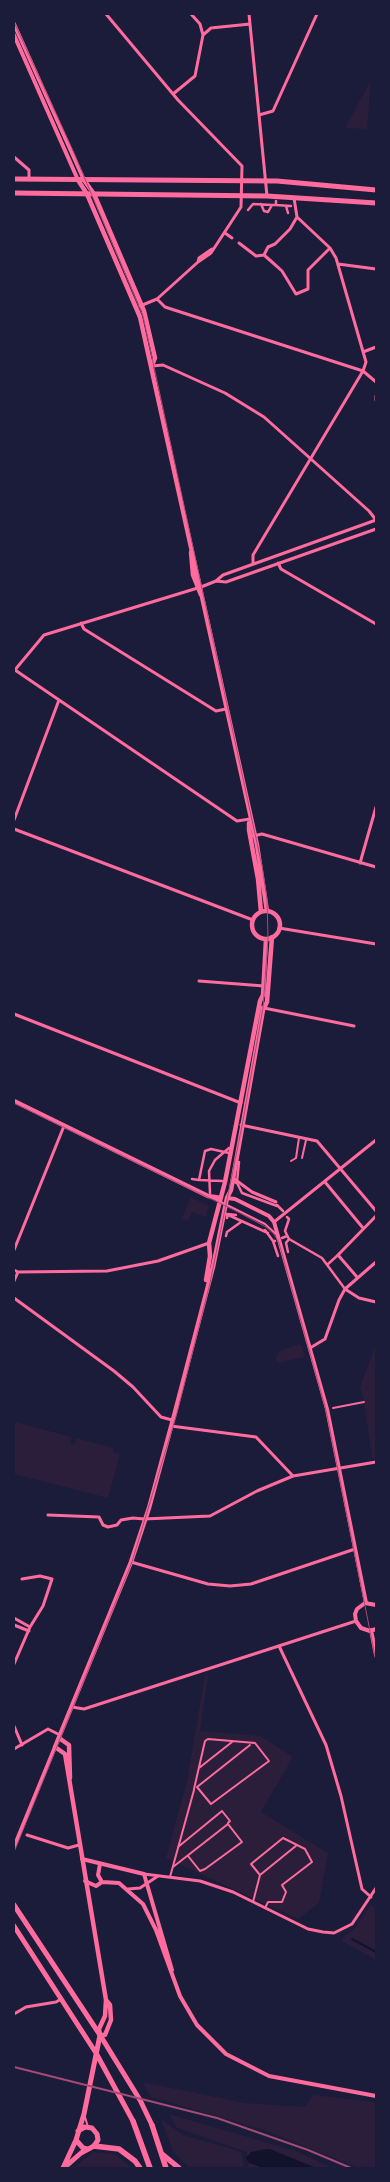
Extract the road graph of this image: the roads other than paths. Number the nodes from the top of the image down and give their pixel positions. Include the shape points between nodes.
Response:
1 (106, 14) edge
2 (192, 14) edge
3 (249, 14) edge
4 (318, 14) edge
5 (14, 24) edge
6 (200, 24) junction
7 (250, 24) junction
8 (211, 28) junction
9 (14, 35) edge
10 (203, 36) junction
11 (173, 94) junction
12 (259, 115) junction
13 (14, 158) edge
14 (29, 179) junction
15 (14, 180) edge
16 (81, 180) junction
17 (242, 180) junction
18 (265, 181) junction
19 (376, 190) edge
20 (14, 193) edge
21 (88, 194) junction
22 (94, 194) junction
23 (242, 195) junction
24 (267, 196) junction
25 (294, 197) junction
26 (376, 203) edge
27 (261, 204) junction
28 (274, 204) junction
29 (286, 206) junction
30 (291, 206) dead end
31 (248, 210) dead end
32 (288, 213) dead end
33 (297, 217) junction
34 (225, 233) junction
35 (232, 238) dead end
36 (239, 243) dead end
37 (330, 248) junction
38 (264, 255) junction
39 (338, 264) junction
40 (376, 269) edge
41 (157, 299) junction
42 (139, 306) junction
43 (376, 347) edge
44 (363, 352) junction
45 (152, 366) junction
46 (363, 371) junction
47 (376, 382) edge
48 (376, 396) edge
49 (376, 400) edge
50 (310, 457) junction
51 (376, 520) edge
52 (376, 528) edge
53 (253, 564) junction
54 (278, 564) junction
55 (216, 581) junction
56 (199, 587) junction
57 (81, 623) junction
58 (376, 624) edge
59 (14, 670) edge
60 (59, 700) junction
61 (226, 709) junction
62 (376, 807) edge
63 (250, 819) junction
64 (14, 820) edge
65 (14, 829) edge
66 (252, 836) junction
67 (360, 864) junction
68 (376, 867) edge
69 (264, 912) junction
70 (253, 920) junction
71 (279, 928) junction
72 (272, 938) junction
73 (266, 939) junction
74 (376, 944) edge
75 (199, 981) dead end
76 (266, 986) junction
77 (261, 1008) junction
78 (14, 1014) edge
79 (354, 1026) dead end
80 (14, 1102) edge
81 (243, 1104) junction
82 (239, 1125) junction
83 (64, 1126) junction
84 (303, 1137) junction
85 (376, 1140) edge
86 (230, 1151) junction
87 (223, 1152) junction
88 (302, 1158) dead end
89 (291, 1161) dead end
90 (239, 1162) dead end
91 (342, 1168) junction
92 (192, 1179) dead end
93 (199, 1180) junction
94 (209, 1181) junction
95 (235, 1181) junction
96 (222, 1182) dead end
97 (325, 1182) junction
98 (242, 1193) junction
99 (209, 1194) junction
100 (227, 1198) junction
101 (243, 1198) dead end
102 (219, 1199) junction
103 (226, 1204) junction
104 (277, 1204) junction
105 (283, 1211) dead end
106 (376, 1211) edge
107 (236, 1214) dead end
108 (376, 1216) edge
109 (287, 1217) dead end
110 (241, 1222) junction
111 (274, 1222) junction
112 (269, 1227) junction
113 (363, 1228) junction
114 (226, 1236) dead end
115 (282, 1238) dead end
116 (288, 1238) junction
117 (275, 1239) junction
118 (209, 1243) junction
119 (14, 1250) edge
120 (288, 1252) dead end
121 (338, 1255) junction
122 (278, 1256) dead end
123 (376, 1262) edge
124 (327, 1265) junction
125 (14, 1270) edge
126 (18, 1272) junction
127 (357, 1277) junction
128 (14, 1281) edge
129 (345, 1289) junction
130 (14, 1298) edge
131 (202, 1301) junction
132 (376, 1302) edge
133 (310, 1348) junction
134 (364, 1402) dead end
135 (333, 1408) dead end
136 (172, 1423) junction
137 (376, 1462) edge
138 (339, 1467) junction
139 (293, 1476) junction
140 (48, 1515) dead end
141 (145, 1519) junction
142 (355, 1548) junction
143 (131, 1562) junction
144 (22, 1579) dead end
145 (366, 1603) junction
146 (376, 1605) edge
147 (14, 1618) edge
148 (356, 1621) junction
149 (14, 1625) edge
150 (29, 1629) junction
151 (376, 1629) edge
152 (371, 1630) junction
153 (279, 1646) junction
154 (376, 1655) edge
155 (14, 1664) edge
156 (72, 1707) junction
157 (14, 1726) edge
158 (60, 1737) junction
159 (232, 1742) junction
160 (251, 1744) junction
161 (22, 1745) junction
162 (55, 1747) junction
163 (14, 1750) edge
164 (199, 1768) junction
165 (70, 1782) junction
166 (197, 1787) junction
167 (194, 1789) junction
168 (228, 1824) junction
169 (27, 1835) dead end
170 (79, 1845) junction
171 (297, 1845) junction
172 (178, 1847) junction
173 (14, 1848) edge
174 (188, 1856) junction
175 (82, 1859) junction
176 (100, 1864) junction
177 (173, 1867) junction
178 (144, 1874) junction
179 (260, 1875) junction
180 (158, 1876) junction
181 (170, 1877) junction
182 (85, 1882) junction
183 (102, 1882) junction
184 (146, 1884) junction
185 (376, 1888) edge
186 (128, 1889) junction
187 (371, 1897) junction
188 (253, 1902) junction
189 (14, 1905) edge
190 (265, 1908) junction
191 (14, 1926) edge
192 (172, 1974) junction
193 (61, 1999) junction
194 (106, 2000) junction
195 (14, 2014) edge
196 (100, 2035) junction
197 (96, 2053) junction
198 (376, 2096) edge
199 (84, 2114) junction
200 (133, 2121) joint
201 (152, 2125) joint
202 (88, 2127) junction
203 (77, 2132) junction
204 (76, 2140) junction
205 (94, 2146) junction
206 (87, 2148) junction
207 (162, 2154) junction
208 (63, 2168) edge
209 (140, 2168) edge
210 (150, 2168) edge
211 (166, 2168) edge
212 (179, 2168) edge

1 - 11 street
2 - 6 street
3 - 7 street
4 - 12 street via 273,111
5 - 16 street
6 - 8 street
6 - 10 street
7 - 8 street
7 - 12 street
8 - 10 street
9 - 16 street
10 - 11 street via 197,72
11 - 17 street via 239,162
12 - 18 street
13 - 14 street via 29,170
14 - 15 main road
14 - 16 main road
16 - 17 main road
16 - 21 main road
16 - 22 main road
17 - 18 main road
17 - 23 street
18 - 19 main road
18 - 24 street
20 - 21 main road
21 - 22 main road
21 - 42 main road
22 - 23 main road
22 - 42 main road
23 - 24 main road
23 - 34 street via 242,207
24 - 25 main road
25 - 26 main road
25 - 33 street
27 - 28 street
27 - 28 street via 264,212 268,212
27 - 31 street via 253,204
28 - 29 street
29 - 30 street
29 - 32 street
33 - 37 street
33 - 38 street via 290,229 268,247
34 - 35 street
34 - 41 street via 212,253
36 - 38 street via 256,256
37 - 38 street via 308,270 308,289 296,294 282,271
37 - 39 street
39 - 40 street
39 - 44 street
41 - 42 street
41 - 46 street via 165,307
42 - 45 main road
43 - 44 street
44 - 46 street via 366,368
45 - 50 street via 163,365 239,401 270,421
45 - 56 main road
46 - 47 street
46 - 50 street
48 - 49 street
50 - 51 street
50 - 53 street via 253,555
51 - 53 street
52 - 54 street
53 - 55 street via 223,575
54 - 55 street via 226,582
54 - 58 street via 281,569
55 - 56 street
56 - 57 street
56 - 61 main road
57 - 59 street via 44,635
57 - 61 street via 84,628 216,711
59 - 60 street
60 - 63 street via 237,821
60 - 64 street
61 - 63 main road
62 - 67 street
63 - 66 main road
65 - 70 street
66 - 67 street via 262,834
66 - 69 main road via 263,872
67 - 68 street
69 - 70 main road
69 - 71 main road via 277,917
70 - 73 main road via 254,932
71 - 72 main road
71 - 74 street
72 - 73 main road
72 - 76 main road
73 - 76 main road
75 - 76 street
76 - 77 main road
77 - 79 street
77 - 81 main road
78 - 81 street
80 - 83 main road
81 - 82 main road
82 - 84 street
82 - 86 main road
82 - 95 main road
83 - 99 main road
83 - 119 street
84 - 88 lane
84 - 89 lane via 296,1158
84 - 91 street via 322,1144
85 - 91 street
86 - 87 street
86 - 102 main road
87 - 93 street via 205,1151
87 - 94 street via 214,1160
90 - 95 street
91 - 97 street
91 - 106 street
92 - 93 street
93 - 94 street
94 - 96 street
94 - 99 street
95 - 98 street
95 - 100 main road
95 - 104 street
97 - 111 street
97 - 113 street
98 - 101 street
98 - 104 street
99 - 102 main road
100 - 102 main road
100 - 103 main road
100 - 111 street via 269,1216
102 - 103 lane
102 - 118 main road
103 - 112 lane
103 - 131 main road via 213,1267
104 - 105 street
107 - 110 street via 227,1215
108 - 113 street
109 - 116 street via 285,1231
110 - 114 street
110 - 117 street via 266,1231
111 - 112 lane
111 - 117 street
112 - 117 lane
113 - 121 street
115 - 116 street
116 - 120 street
116 - 124 street via 322,1258
117 - 122 street
117 - 133 street
118 - 126 street via 158,1261 107,1271
118 - 131 main road via 210,1256
121 - 124 street
121 - 127 street
123 - 127 street
124 - 129 street
125 - 126 street
126 - 128 street
127 - 129 street
129 - 132 street via 359,1298
129 - 133 street via 324,1339
130 - 136 street via 114,1371 161,1417
131 - 136 main road
133 - 138 street
134 - 135 lane
136 - 139 street via 256,1437
136 - 141 main road
137 - 138 street
138 - 139 street
138 - 142 street
139 - 141 street via 210,1516
140 - 141 street via 99,1517 108,1527 118,1525 122,1520
141 - 143 main road
142 - 143 street via 251,1584 230,1586 208,1584
142 - 145 street
143 - 156 main road
144 - 150 street via 40,1576 52,1579 43,1606
145 - 146 street
145 - 148 street via 357,1609
147 - 150 street
148 - 152 street via 361,1628
148 - 153 street
149 - 150 street
150 - 155 street
151 - 152 street
152 - 154 street
153 - 156 street via 84,1709
153 - 187 street via 326,1745 362,1889
156 - 158 main road
157 - 161 street
158 - 161 street via 48,1729
158 - 162 main road
158 - 165 main road via 69,1745
159 - 160 lane
159 - 164 lane
159 - 164 lane via 205,1741
160 - 166 lane
160 - 166 lane via 255,1743 269,1760 211,1804
161 - 163 street
162 - 165 main road via 65,1754
162 - 173 street
164 - 167 lane
165 - 170 main road
166 - 167 lane
167 - 172 lane
168 - 172 lane via 230,1821 222,1811
168 - 174 lane
168 - 174 lane via 242,1842 205,1870 200,1871
169 - 170 street via 68,1848
170 - 175 main road
171 - 179 lane
171 - 179 lane via 283,1838 251,1864
171 - 190 lane via 310,1853 312,1862 282,1885 286,1892 282,1902 268,1902
172 - 177 lane
174 - 177 lane
175 - 176 street
175 - 182 main road
176 - 178 street
176 - 183 street via 98,1869
177 - 181 lane
178 - 180 street
178 - 184 street
179 - 188 lane
180 - 181 street
180 - 184 street
181 - 188 street via 200,1881
182 - 183 street via 96,1886
182 - 194 main road
183 - 186 street via 119,1883
184 - 186 street
184 - 192 street via 166,1944
185 - 187 street
186 - 192 street via 151,1917
187 - 190 street via 352,1924 334,1933 308,1929
188 - 190 street
189 - 196 main road
191 - 193 main road
192 - 198 street via 193,2019 206,2037 226,2054 269,2076
193 - 195 street via 26,2007
193 - 197 main road
194 - 196 main road via 98,2029
194 - 196 main road via 110,2005 111,2020 105,2035
196 - 197 main road
196 - 201 main road
197 - 199 main road
197 - 200 main road
199 - 202 lane
199 - 203 main road
200 - 210 highway
201 - 207 highway
202 - 203 main road
202 - 205 main road via 97,2134
203 - 204 main road
204 - 206 main road
204 - 208 main road
205 - 206 main road
205 - 209 highway via 119,2149 136,2161
206 - 208 main road
207 - 211 highway
207 - 212 highway

